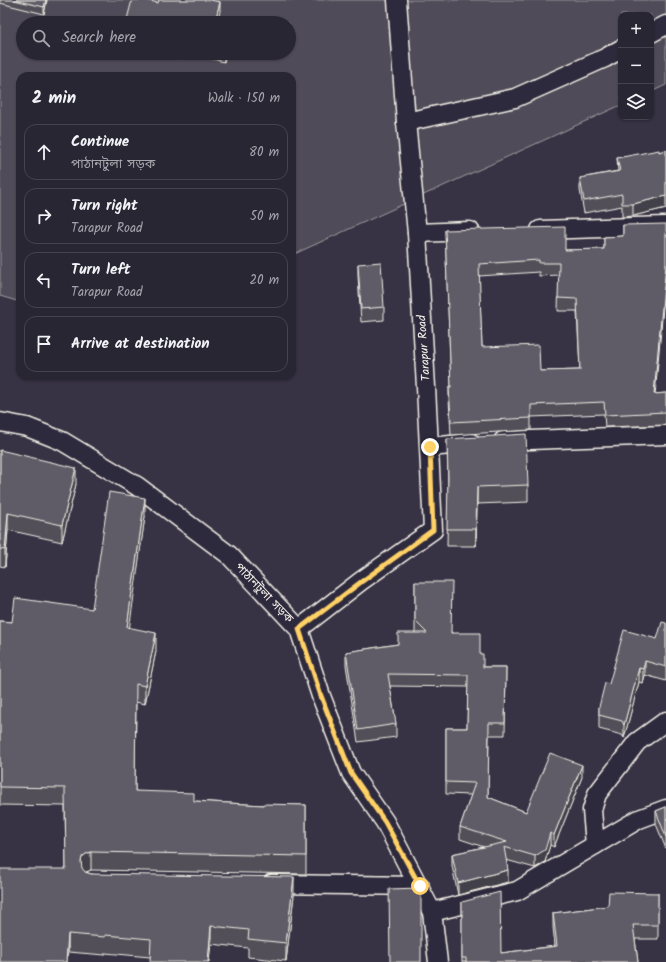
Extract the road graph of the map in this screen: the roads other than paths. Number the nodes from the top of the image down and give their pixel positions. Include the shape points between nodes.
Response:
1 (397, 0) edge
2 (666, 25) edge
3 (654, 31) edge
4 (618, 51) edge
5 (406, 122) junction
6 (666, 226) edge
7 (523, 230) edge
8 (485, 231) edge
9 (417, 233) junction
10 (0, 422) edge
11 (666, 435) edge
12 (430, 447) junction
13 (299, 629) junction
14 (666, 721) edge
15 (666, 809) edge
16 (595, 845) junction
17 (255, 884) edge
18 (420, 886) junction
19 (432, 912) junction
20 (438, 962) edge

1 - 5 street, Tarapur Road
2 - 3 street
4 - 5 street via 515,98
5 - 9 street, Tarapur Road
6 - 7 street
8 - 9 street
9 - 12 street, Tarapur Road
10 - 13 street, পাঠানটুলা সড়ক via 27,427 62,441 137,486 229,555
11 - 12 street via 481,442
12 - 13 street, Tarapur Road via 433,530
13 - 18 street, পাঠানটুলা সড়ক via 321,696 351,773 385,822
14 - 16 street via 637,742 597,794 592,810
15 - 16 street via 639,819
16 - 19 street via 517,892
17 - 18 street
18 - 19 street, পাঠানটুলা সড়ক
19 - 20 street, পাঠানটুলা সড়ক

